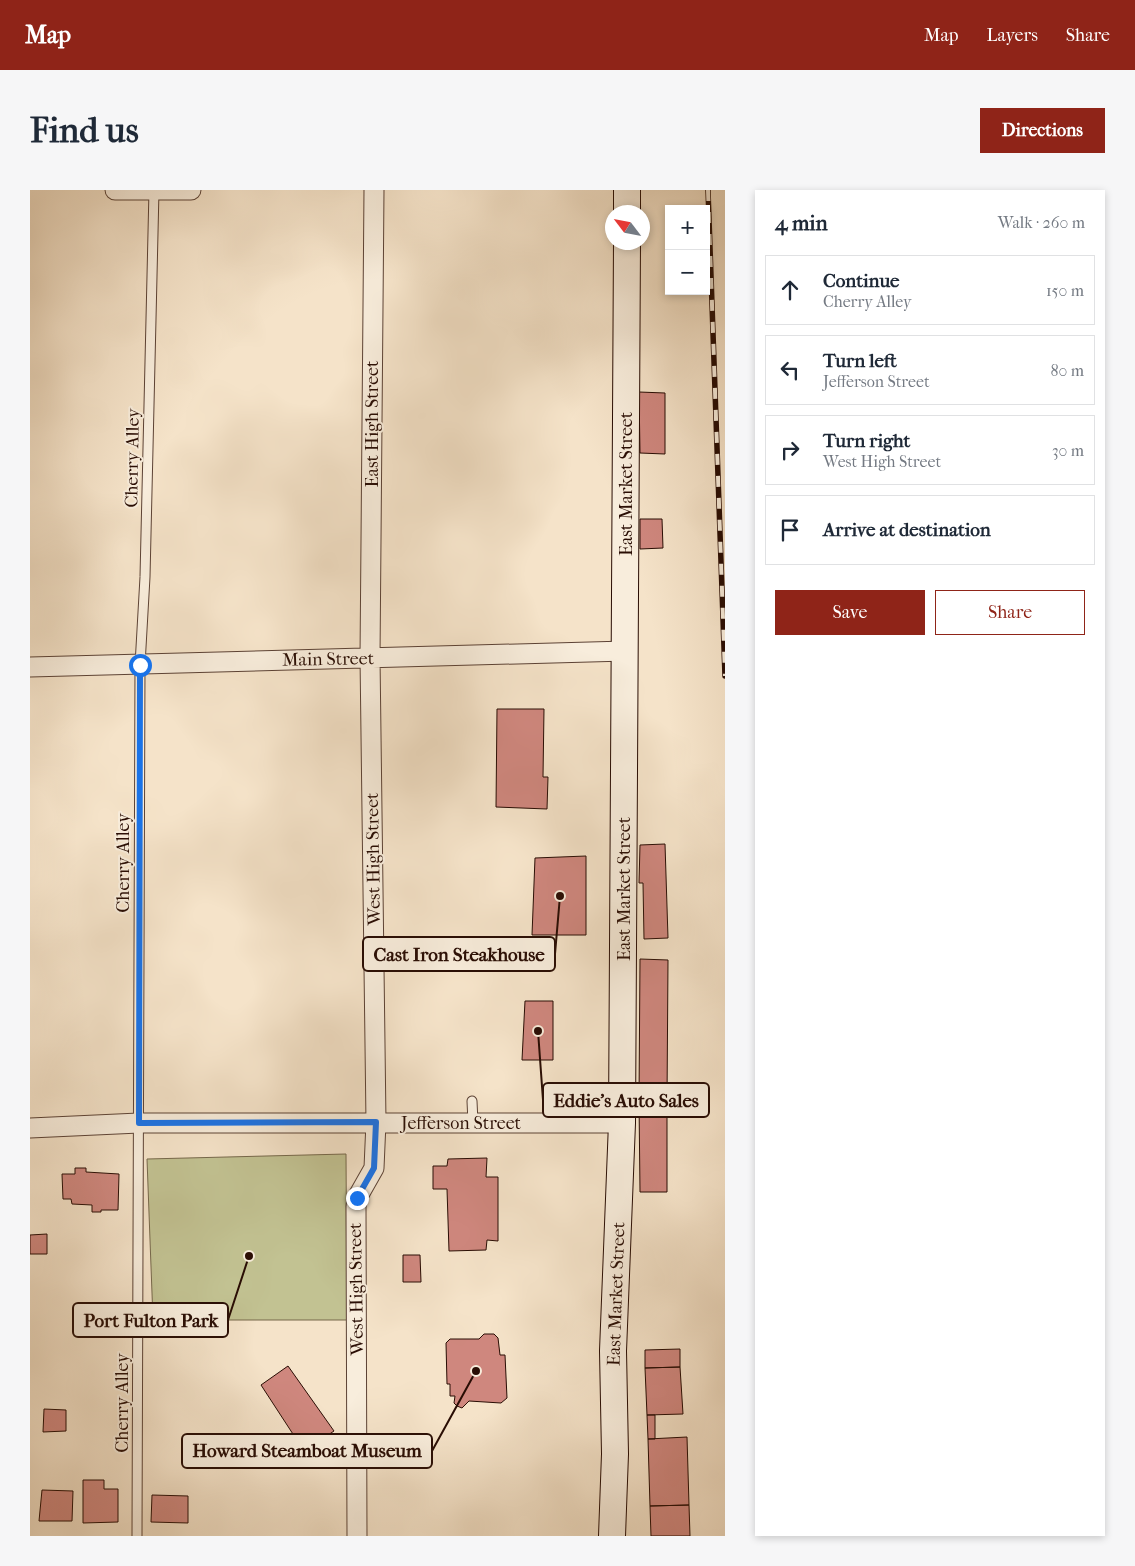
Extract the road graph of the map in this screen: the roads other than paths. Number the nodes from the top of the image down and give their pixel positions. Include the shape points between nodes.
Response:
1 (115, 190) edge
2 (154, 190) edge
3 (192, 190) edge
4 (374, 190) edge
5 (627, 190) edge
6 (627, 205) edge
7 (627, 250) edge
8 (626, 651) junction
9 (370, 657) junction
10 (140, 665) junction
11 (30, 667) edge
12 (472, 1101) dead end
13 (376, 1122) junction
14 (139, 1123) junction
15 (473, 1123) junction
16 (622, 1123) junction
17 (30, 1128) edge
18 (137, 1536) edge
19 (357, 1536) edge
20 (612, 1536) edge

1 - 2 street
2 - 3 street
2 - 10 lane, Cherry Alley
4 - 9 street, East High Street
5 - 6 main road
7 - 8 main road, East Market Street
8 - 9 street, Main Street
8 - 16 main road, East Market Street
9 - 10 street, Main Street
9 - 13 street, West High Street
10 - 11 street, Main Street
10 - 14 lane, Cherry Alley
12 - 15 lane
13 - 14 street, Jefferson Street
13 - 15 street, Jefferson Street
13 - 19 street, West High Street via 374,1168 357,1198 356,1207
14 - 17 street, Jefferson Street
14 - 18 lane, Cherry Alley
15 - 16 street, Jefferson Street
16 - 20 main road, East Market Street via 613,1351 615,1454

